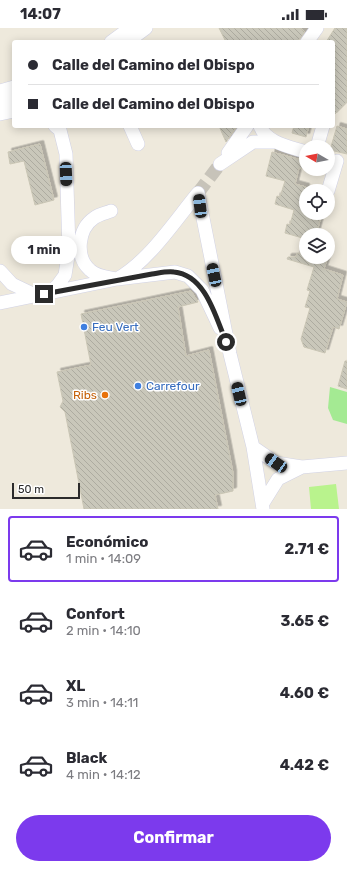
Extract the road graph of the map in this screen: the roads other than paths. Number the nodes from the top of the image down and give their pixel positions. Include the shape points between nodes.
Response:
1 (130, 28) edge
2 (146, 28) edge
3 (317, 28) edge
4 (114, 40) edge
5 (130, 40) edge
6 (308, 40) edge
7 (12, 88) edge
8 (0, 91) edge
9 (12, 100) edge
10 (0, 104) edge
11 (12, 111) edge
12 (0, 114) edge
13 (58, 128) edge
14 (246, 128) edge
15 (262, 128) edge
16 (264, 128) edge
17 (322, 128) edge
18 (319, 140) edge
19 (253, 142) junction
20 (276, 142) junction
21 (299, 150) edge
22 (337, 161) edge
23 (330, 184) edge
24 (69, 250) junction
25 (0, 271) edge
26 (117, 279) junction
27 (49, 293) junction
28 (35, 296) junction
29 (0, 303) edge
30 (230, 354) junction
31 (253, 447) junction
32 (347, 463) edge
33 (302, 467) junction
34 (263, 506) edge

1 - 4 street
2 - 5 street
3 - 6 street
7 - 8 street
9 - 10 street
11 - 12 street
13 - 24 street via 66,154
14 - 19 street via 220,164
15 - 19 street
16 - 20 street
17 - 18 street
19 - 20 street
20 - 21 street
22 - 23 street
24 - 26 street via 85,214 90,210 109,207 87,225 81,238 81,254 90,271
24 - 27 street via 65,275
25 - 28 street via 12,284
26 - 27 street
26 - 30 street via 170,272 188,276 207,298
26 - 30 street via 131,271 142,260 198,193
27 - 28 street
28 - 29 street
30 - 31 street
31 - 33 street via 276,463
31 - 34 street
32 - 33 street
33 - 34 street via 278,479

